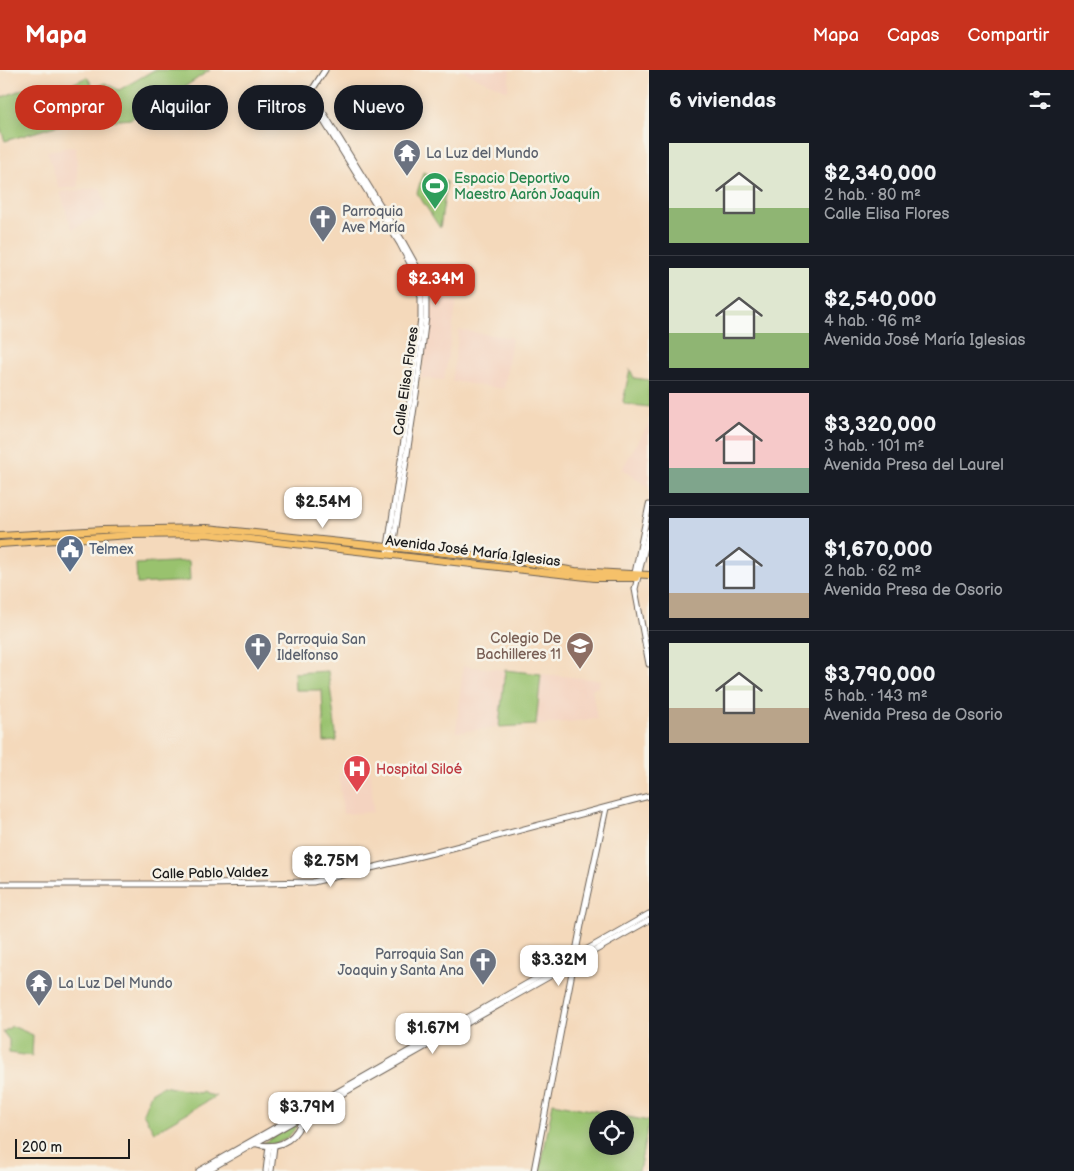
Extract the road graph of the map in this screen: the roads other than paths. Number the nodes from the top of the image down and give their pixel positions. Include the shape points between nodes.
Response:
1 (325, 70) edge
2 (649, 505) edge
3 (649, 530) edge
4 (0, 536) edge
5 (0, 544) edge
6 (390, 551) junction
7 (639, 576) edge
8 (649, 664) edge
9 (649, 796) edge
10 (606, 808) junction
11 (0, 884) edge
12 (649, 914) edge
13 (649, 920) edge
14 (575, 955) junction
15 (574, 962) junction
16 (299, 1116) junction
17 (252, 1143) junction
18 (272, 1146) junction
19 (199, 1171) edge
20 (206, 1171) edge
21 (266, 1171) edge
22 (271, 1171) edge
23 (534, 1171) edge

1 - 6 street, Calle Elisa Flores via 308,92 404,242 418,269 426,295 419,372
2 - 7 street
3 - 7 street
4 - 6 main road, Avenida José María Iglesias via 191,528
5 - 6 main road, Avenida José María Iglesias via 130,535 208,534
6 - 7 main road, Avenida José María Iglesias via 594,578
7 - 8 street via 635,588
9 - 10 street, Calle Pablo Valdez
10 - 11 street, Calle Pablo Valdez via 313,882
10 - 14 street
12 - 14 street
13 - 15 street
14 - 15 street
14 - 16 street
15 - 16 street
15 - 23 street
16 - 17 street
16 - 18 street via 301,1123 294,1135 288,1141
17 - 18 street
17 - 19 street
17 - 20 street
18 - 21 street
18 - 22 street

